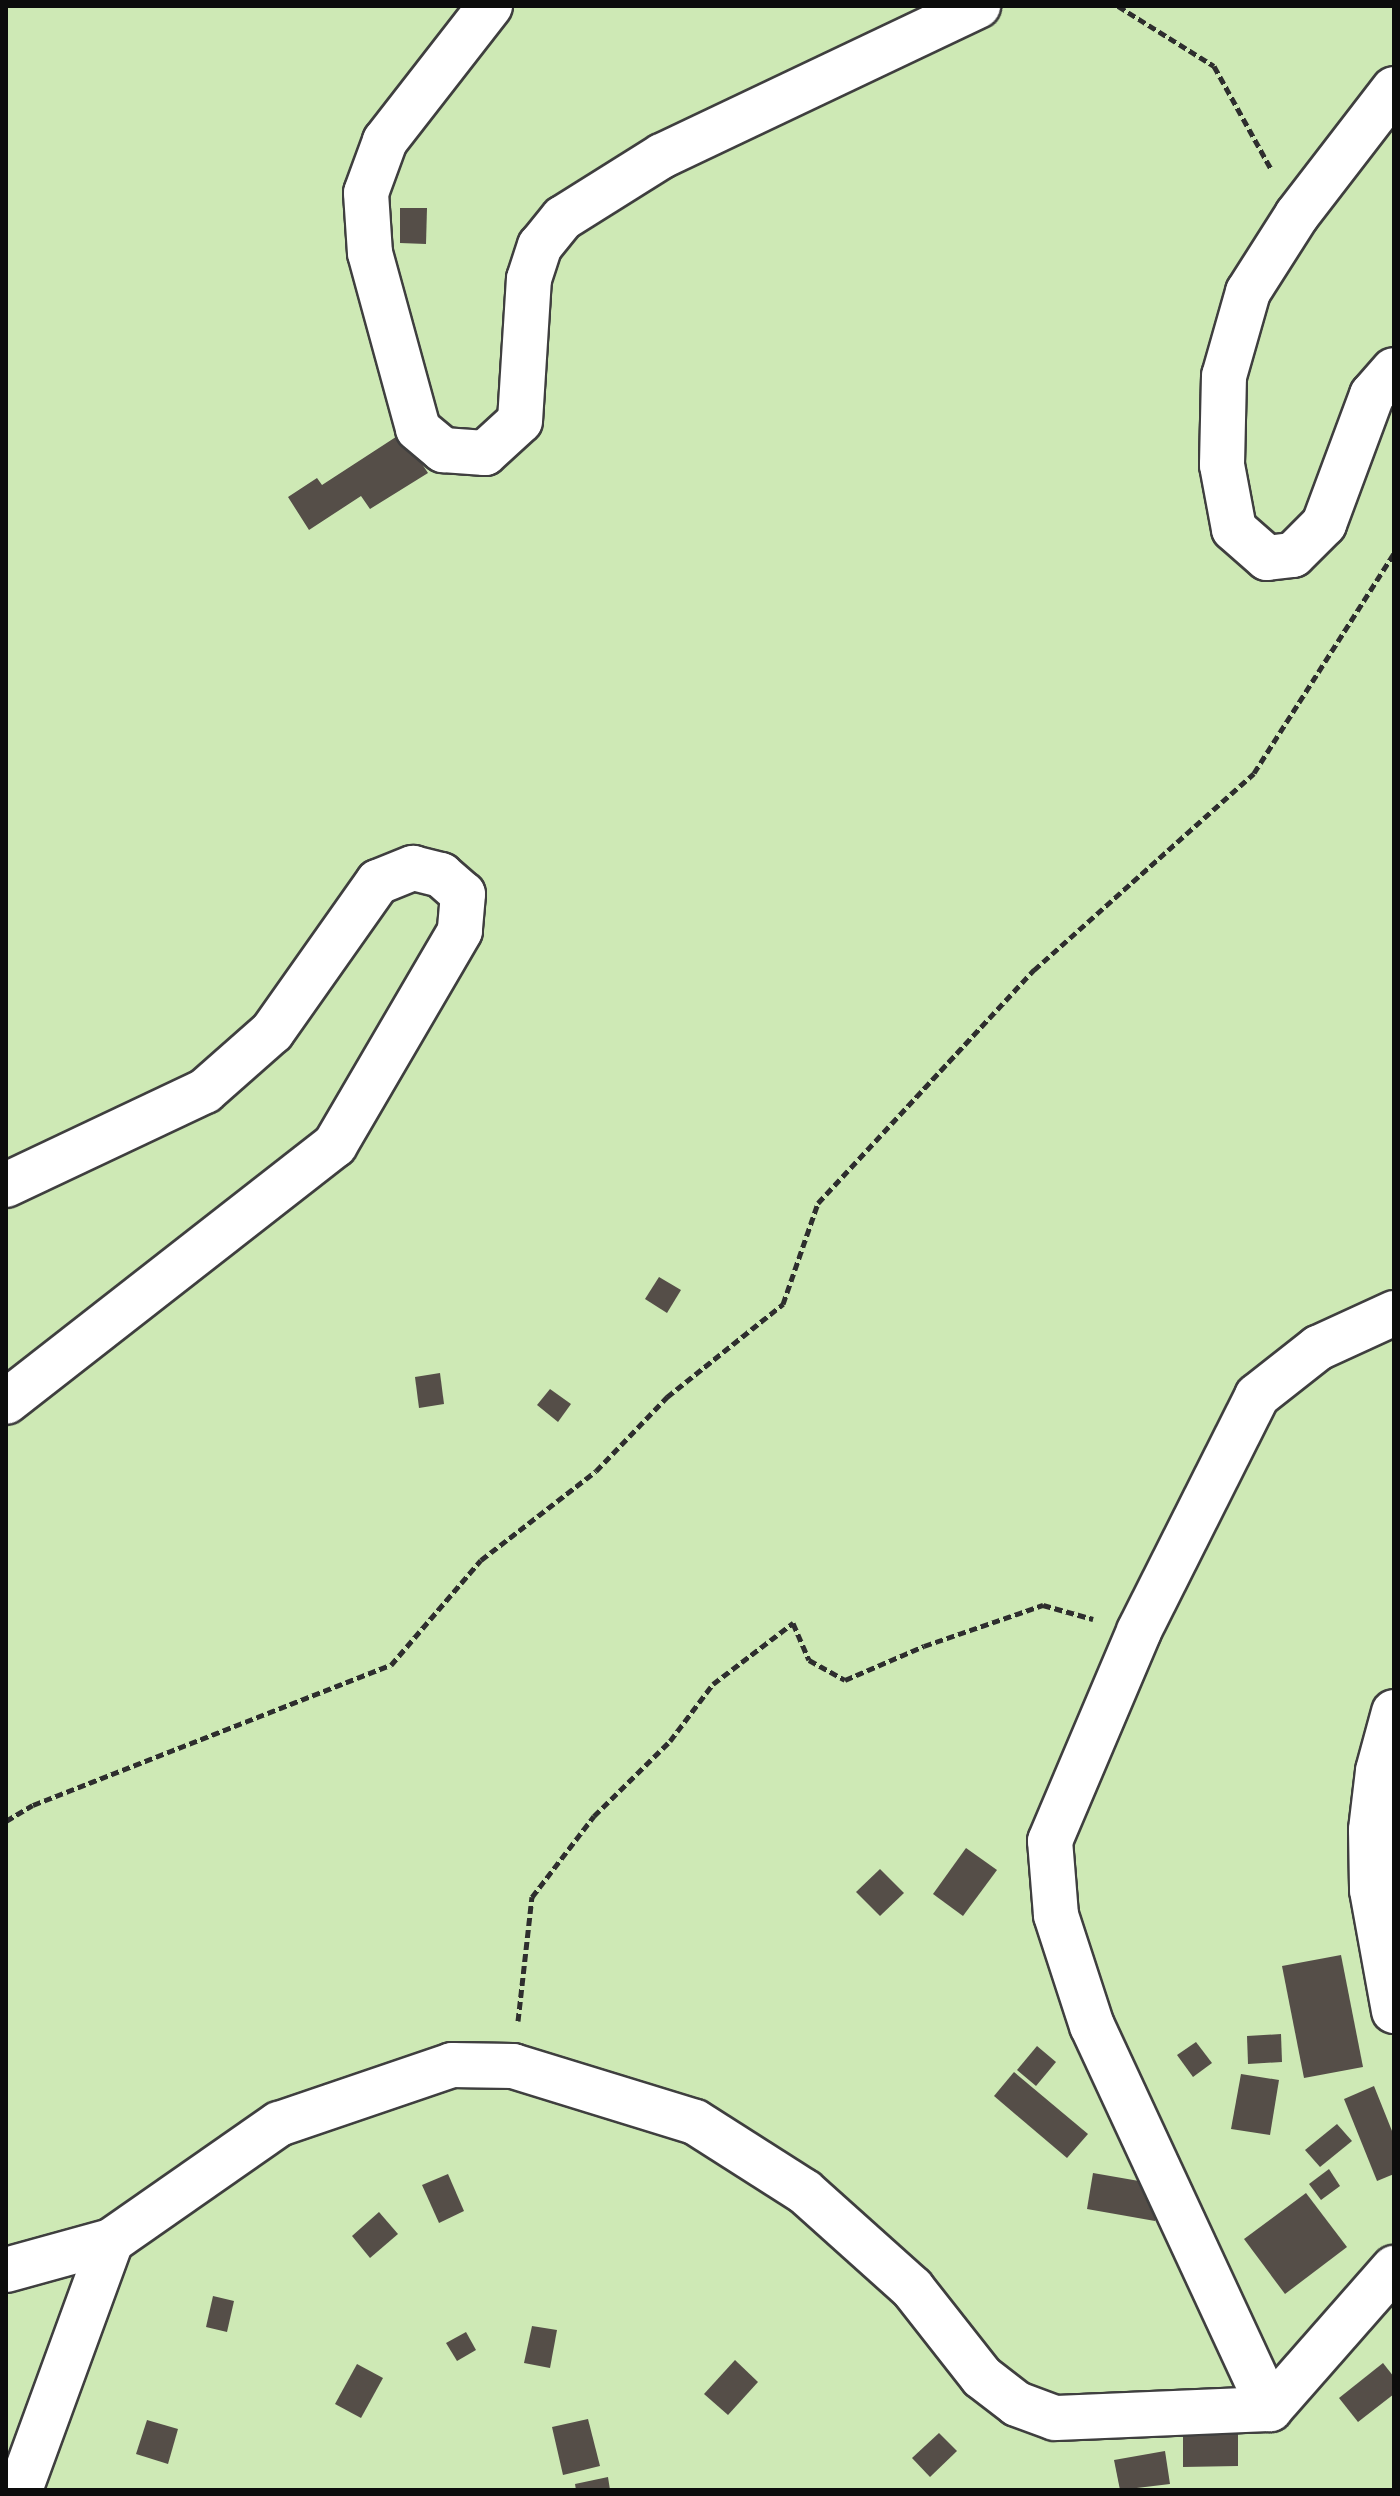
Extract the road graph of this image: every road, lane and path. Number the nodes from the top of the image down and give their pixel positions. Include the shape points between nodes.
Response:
1 (490, 6) edge
2 (978, 6) edge
3 (1118, 6) edge
4 (1394, 89) edge
5 (1297, 215) junction
6 (1394, 370) edge
7 (1394, 553) edge
8 (6, 1185) edge
9 (1394, 1313) edge
10 (6, 1402) edge
11 (1139, 1631) junction
12 (1394, 1712) edge
13 (6, 1821) edge
14 (1394, 2011) edge
15 (513, 2066) junction
16 (111, 2241) junction
17 (1394, 2268) edge
18 (6, 2270) edge
19 (1270, 2409) junction
20 (20, 2490) edge

1 - 2 street via 385,141 366,193 370,253 418,429 443,450 485,453 520,421 529,279 540,246 563,218 662,156
3 - 5 path via 1214,66
4 - 5 street
5 - 6 street via 1248,292 1224,376 1222,465 1234,529 1267,558 1293,555 1324,524 1372,395
7 - 13 path via 1254,773 1034,970 818,1203 783,1304 667,1397 596,1471 481,1560 391,1665 33,1805
8 - 10 street via 205,1091 272,1032 378,882 413,868 441,875 463,894 460,931 335,1145
9 - 11 street via 1318,1348 1257,1396
11 - 15 path via 1043,1605 845,1680 809,1660 793,1623 713,1684 670,1741 594,1816 532,1897
11 - 19 street via 1050,1841 1056,1915 1092,2026
12 - 14 street via 1378,1771 1371,1830 1372,1890
15 - 16 street via 452,2065 279,2124
15 - 19 street via 695,2122 805,2192 912,2288 982,2377 1017,2404 1055,2418
16 - 18 street
16 - 20 street
17 - 19 street

